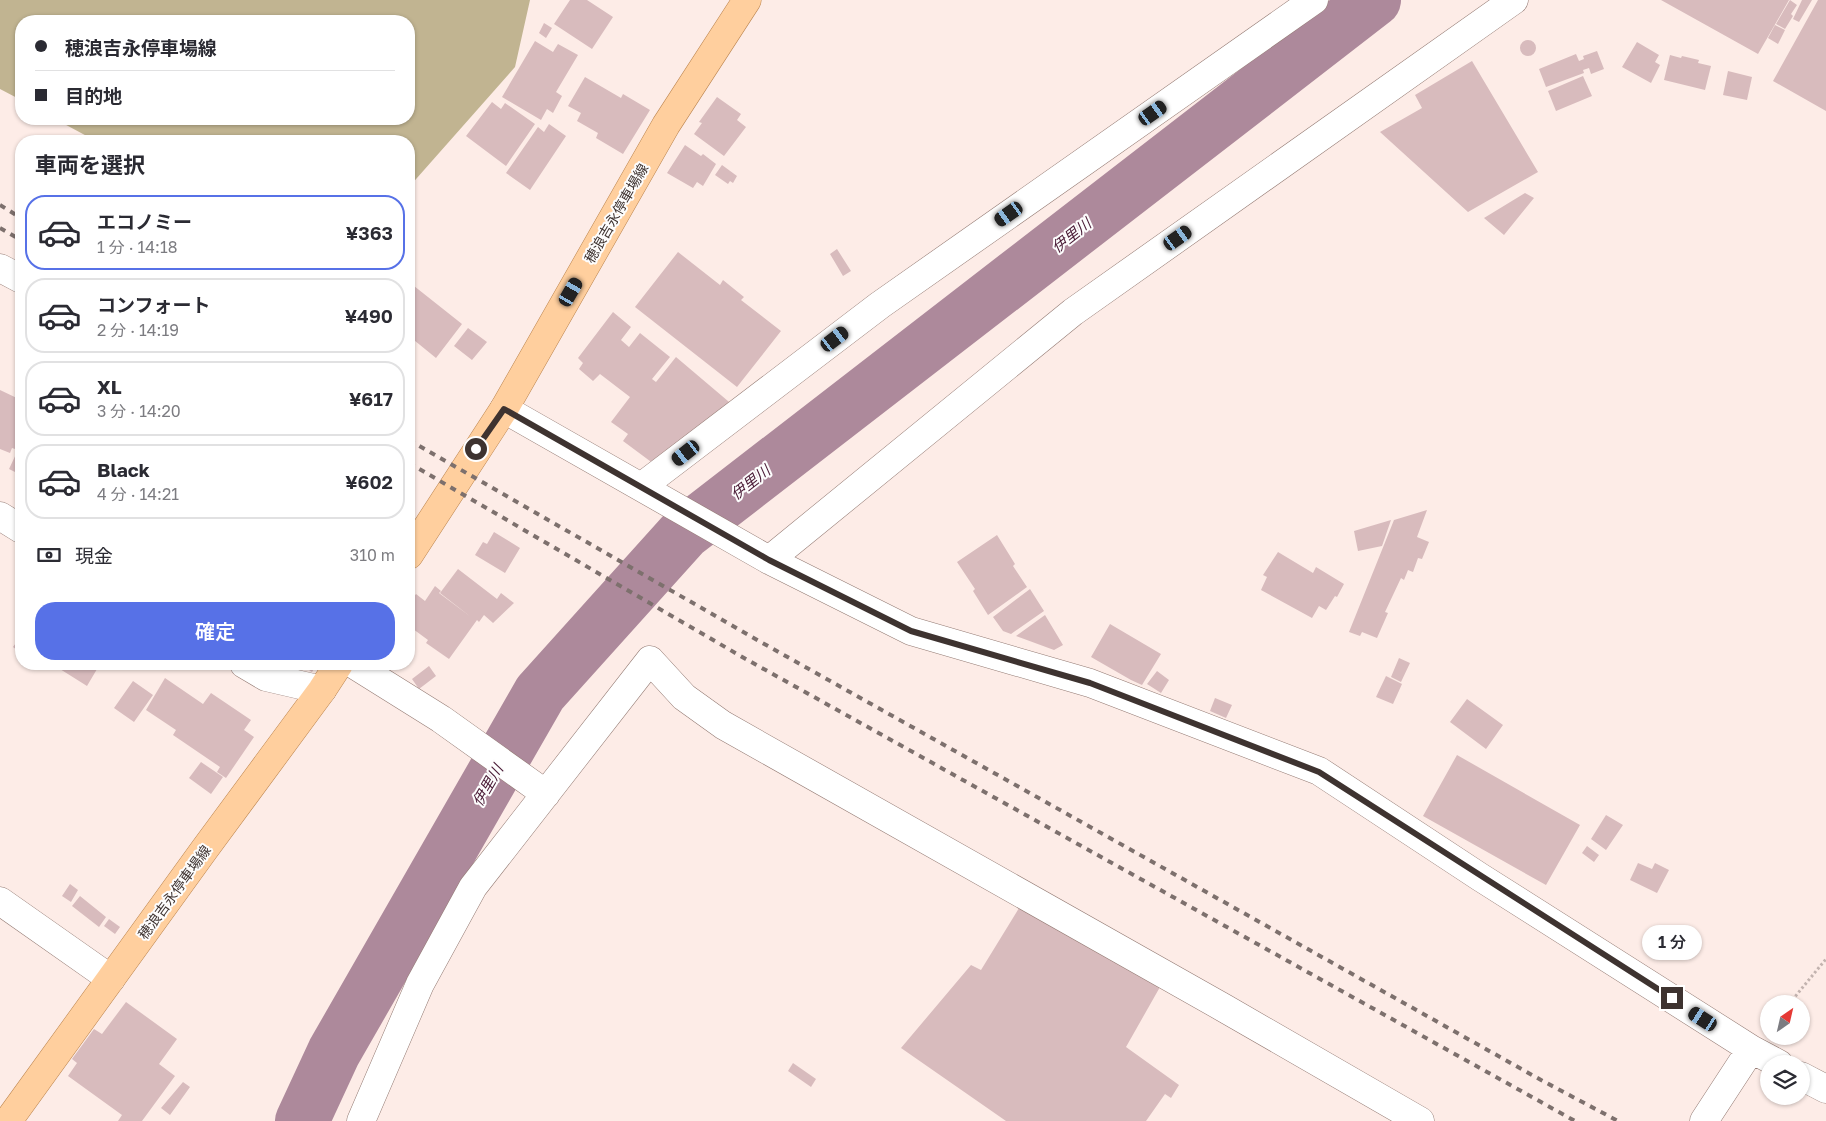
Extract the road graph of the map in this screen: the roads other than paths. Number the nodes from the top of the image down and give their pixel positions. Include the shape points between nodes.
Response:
1 (747, 0) edge
2 (1314, 0) edge
3 (1514, 0) edge
4 (0, 268) edge
5 (15, 276) edge
6 (504, 409) junction
7 (641, 487) junction
8 (0, 516) edge
9 (15, 525) edge
10 (415, 535) edge
11 (769, 560) junction
12 (254, 670) edge
13 (335, 670) edge
14 (363, 670) edge
15 (322, 690) junction
16 (545, 793) junction
17 (0, 901) edge
18 (111, 979) junction
19 (1751, 1049) junction
20 (1762, 1055) edge
21 (1810, 1080) edge
22 (1826, 1088) edge
23 (8, 1121) edge
24 (361, 1121) edge
25 (1420, 1121) edge
26 (1704, 1121) edge

1 - 6 main road, 穂浪吉永停車場線 via 666,125
2 - 7 street via 880,305
3 - 11 street via 1073,312
4 - 5 street
6 - 7 street
6 - 10 main road, 穂浪吉永停車場線
7 - 11 street
8 - 9 street
11 - 19 street via 911,631 1090,683 1319,772
12 - 15 street via 266,677
13 - 15 main road, 穂浪吉永停車場線
14 - 16 street via 441,719
15 - 18 main road, 穂浪吉永停車場線
16 - 24 street via 473,887 420,984
16 - 25 street via 650,660 684,697 722,725
17 - 18 street
18 - 23 main road, 穂浪吉永停車場線
19 - 20 street
19 - 26 street
21 - 22 street

